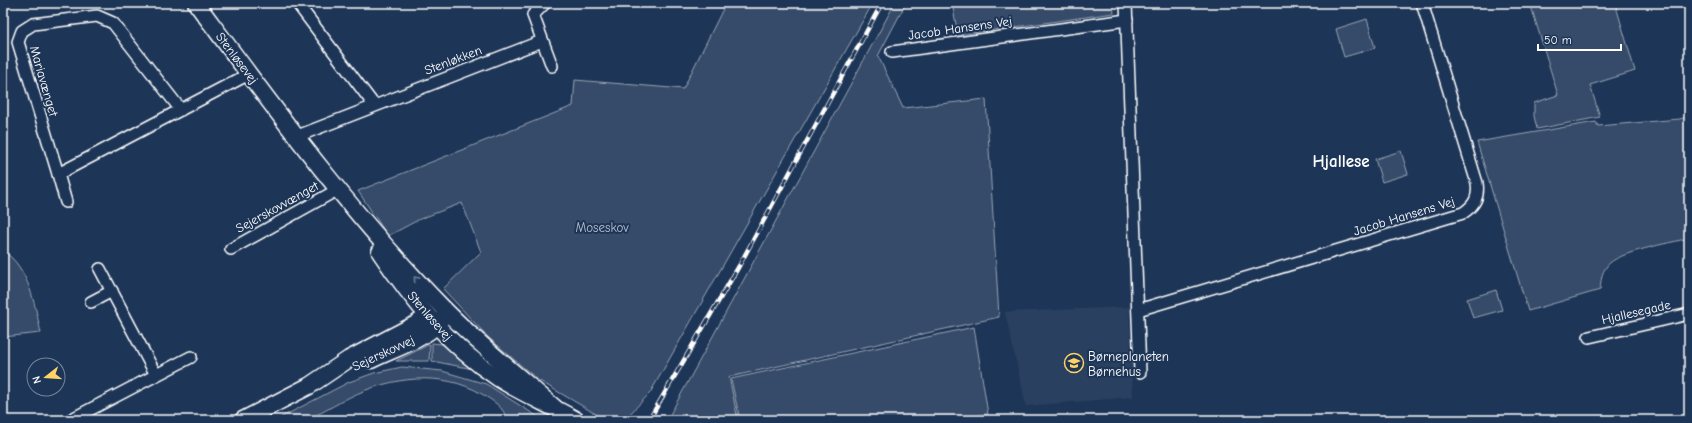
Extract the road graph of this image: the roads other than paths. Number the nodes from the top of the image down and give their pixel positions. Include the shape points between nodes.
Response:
1 (196, 3) edge
2 (297, 3) edge
3 (545, 3) edge
4 (1126, 3) edge
5 (1422, 3) edge
6 (1127, 20) junction
7 (542, 41) junction
8 (892, 52) dead end
9 (552, 66) dead end
10 (249, 74) junction
11 (374, 106) junction
12 (181, 110) junction
13 (296, 136) junction
14 (58, 174) junction
15 (337, 190) junction
16 (66, 202) dead end
17 (231, 249) dead end
18 (100, 269) dead end
19 (112, 291) junction
20 (91, 302) dead end
21 (1138, 310) junction
22 (1689, 314) edge
23 (437, 317) junction
24 (1590, 338) dead end
25 (191, 357) dead end
26 (1140, 372) dead end
27 (156, 375) junction
28 (70, 420) edge
29 (243, 420) edge
30 (576, 420) edge

1 - 10 street, Stenløsevej
2 - 11 street
3 - 7 street via 533,15
4 - 6 street
5 - 21 street, Jacob Hansens Vej via 1477,183 1478,193 1472,207 1464,213
6 - 8 street, Jacob Hansens Vej
6 - 21 street
7 - 9 street
7 - 11 street, Stenløkken
10 - 12 street
10 - 13 street, Stenløsevej
11 - 13 street, Stenløkken
12 - 14 street
12 - 14 street, Mariavænget via 113,22 97,16 33,24 22,31 18,42
13 - 15 street, Stenløsevej
14 - 16 street, Mariavænget
15 - 17 street, Sejerskovvænget
15 - 23 street, Stenløsevej via 382,255
18 - 19 street
19 - 20 street
19 - 27 street
21 - 26 street
22 - 24 street, Hjallesegade
23 - 29 street, Sejerskovvej via 416,324 349,359 309,386
23 - 30 street, Stenløsevej via 504,372
25 - 27 street
27 - 28 street

